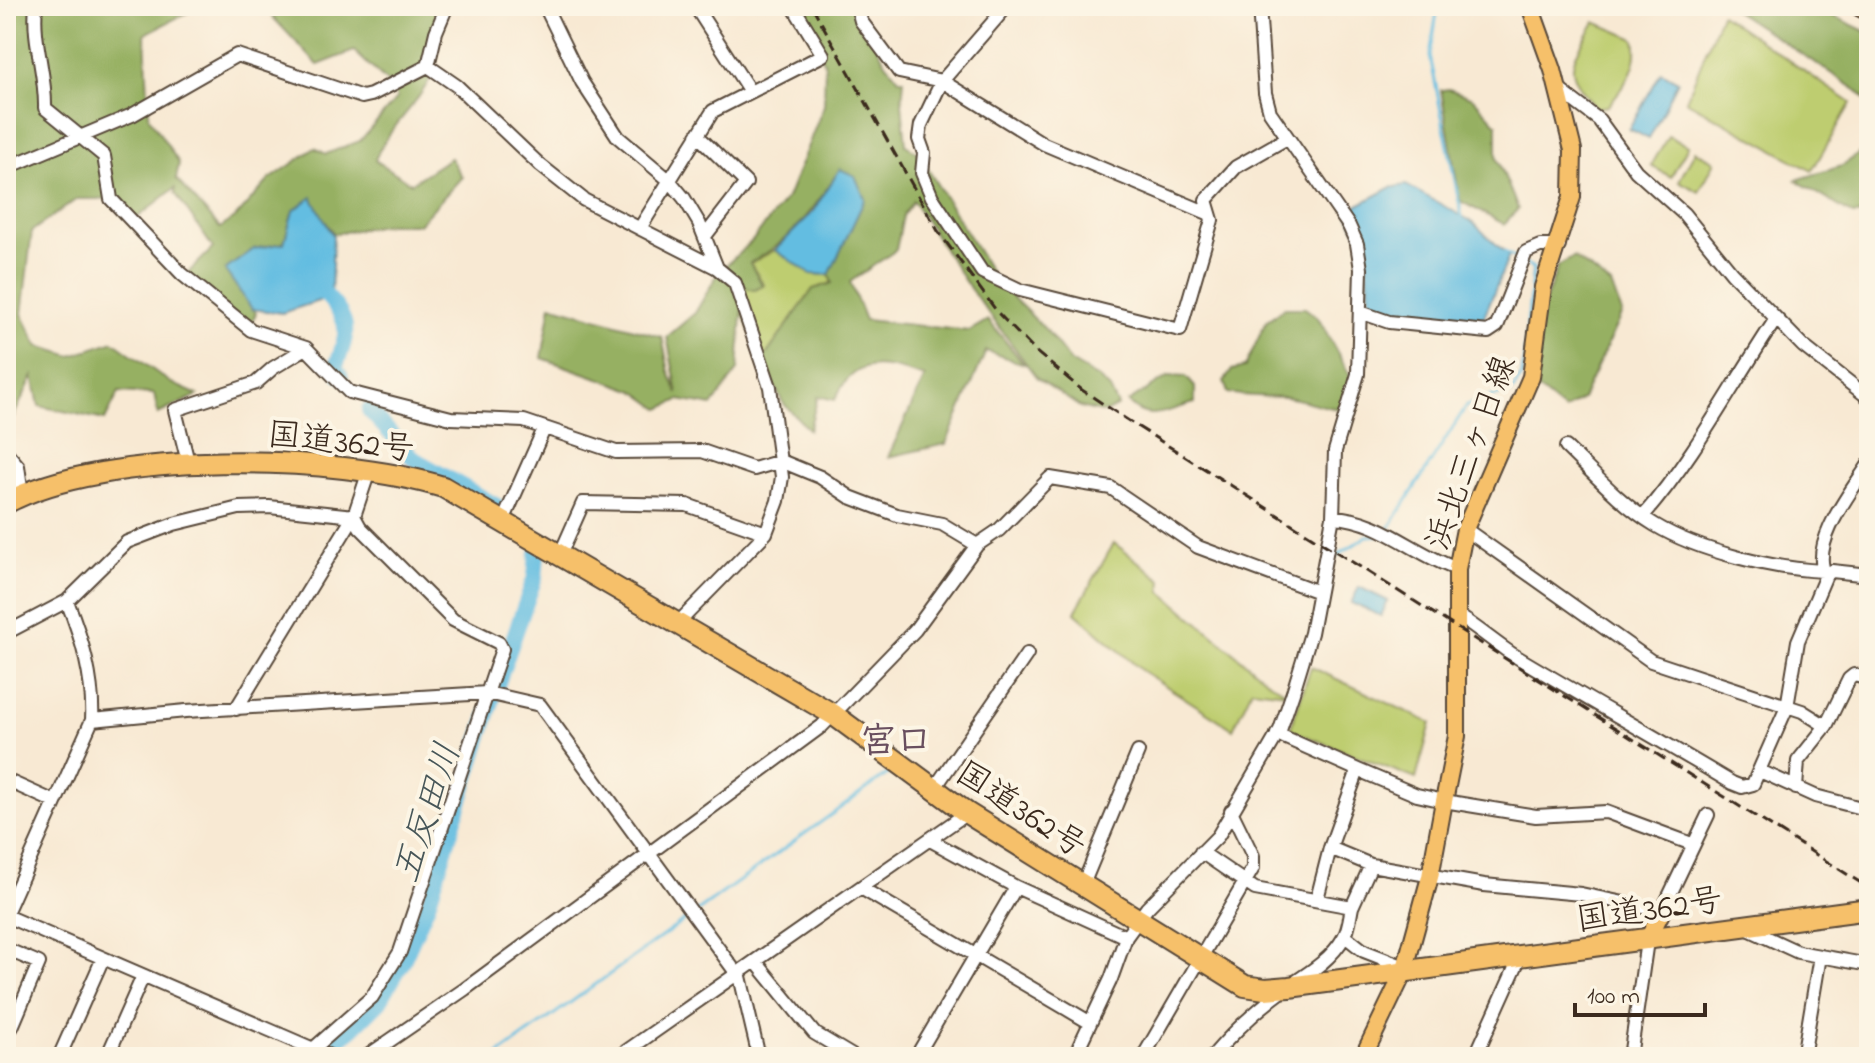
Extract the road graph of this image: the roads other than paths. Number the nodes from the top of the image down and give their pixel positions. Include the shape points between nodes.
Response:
1 (36, 6) edge
2 (447, 6) edge
3 (545, 6) edge
4 (695, 6) edge
5 (793, 6) edge
6 (857, 6) edge
7 (1007, 6) edge
8 (1259, 6) edge
9 (1530, 6) edge
10 (1861, 6) edge
11 (1869, 10) edge
12 (428, 66) junction
13 (942, 81) junction
14 (1557, 88) junction
15 (749, 90) junction
16 (697, 135) junction
17 (82, 136) junction
18 (1287, 138) junction
19 (6, 168) edge
20 (669, 180) junction
21 (1210, 214) junction
22 (640, 228) junction
23 (705, 236) junction
24 (1559, 246) junction
25 (717, 268) junction
26 (1360, 312) junction
27 (1776, 319) junction
28 (306, 348) junction
29 (1869, 398) edge
30 (544, 429) junction
31 (1566, 447) dead end
32 (6, 452) edge
33 (781, 461) junction
34 (188, 462) junction
35 (1869, 464) edge
36 (369, 471) junction
37 (14, 498) edge
38 (354, 516) junction
39 (1643, 516) junction
40 (1333, 517) junction
41 (503, 521) junction
42 (1465, 529) junction
43 (766, 533) junction
44 (977, 545) junction
45 (559, 557) junction
46 (1457, 569) junction
47 (1824, 573) junction
48 (1869, 575) edge
49 (1316, 591) junction
50 (67, 601) junction
51 (1457, 615) junction
52 (677, 624) junction
53 (6, 633) edge
54 (1027, 654) dead end
55 (1869, 679) edge
56 (491, 694) junction
57 (1787, 707) junction
58 (236, 709) junction
59 (834, 715) junction
60 (92, 720) junction
61 (1826, 726) junction
62 (1280, 736) junction
63 (1138, 752) dead end
64 (1358, 770) junction
65 (1760, 771) junction
66 (6, 780) edge
67 (1796, 788) junction
68 (934, 789) junction
69 (1444, 801) junction
70 (55, 802) junction
71 (1869, 810) edge
72 (1231, 811) junction
73 (967, 813) junction
74 (1708, 815) dead end
75 (930, 840) junction
76 (1692, 844) junction
77 (1330, 848) junction
78 (647, 852) junction
79 (1201, 852) junction
80 (1371, 865) junction
81 (1430, 877) junction
82 (1245, 884) junction
83 (1016, 887) junction
84 (1082, 887) junction
85 (861, 888) junction
86 (1317, 899) junction
87 (1352, 907) junction
88 (1869, 909) edge
89 (1662, 911) junction
90 (6, 914) edge
91 (1744, 927) junction
92 (1132, 928) junction
93 (1345, 936) junction
94 (1647, 941) junction
95 (6, 949) edge
96 (1820, 956) junction
97 (976, 957) junction
98 (1520, 957) junction
99 (103, 958) junction
100 (1201, 959) junction
101 (756, 962) junction
102 (1869, 965) edge
103 (1404, 969) junction
104 (738, 973) junction
105 (143, 976) junction
106 (1289, 987) junction
107 (1089, 1022) junction
108 (6, 1024) edge
109 (319, 1053) edge
110 (847, 1055) edge
111 (66, 1057) edge
112 (107, 1057) edge
113 (366, 1057) edge
114 (618, 1057) edge
115 (759, 1057) edge
116 (916, 1057) edge
117 (1074, 1057) edge
118 (1143, 1057) edge
119 (1212, 1057) edge
120 (1363, 1057) edge
121 (1475, 1057) edge
122 (1630, 1057) edge
123 (1803, 1057) edge

1 - 17 street via 45,108
2 - 12 street
3 - 20 street via 582,82 618,137
4 - 15 street
5 - 15 street via 823,55
6 - 13 street via 861,21 899,72
7 - 13 street
8 - 18 street via 1265,93
9 - 14 main road, 浜北三ヶ日線
10 - 11 highway
12 - 17 street via 362,97 237,55 132,115
12 - 22 street via 584,200
13 - 21 street via 1044,144
13 - 21 street via 921,125 922,173 932,197 990,279 1180,330
14 - 24 main road, 浜北三ヶ日線 via 1573,150 1572,197
14 - 27 street via 1599,120 1636,171 1684,214
15 - 16 street via 713,111
16 - 20 street
16 - 23 street via 746,183
17 - 19 street
17 - 28 street via 104,156 111,199 182,274 251,330
18 - 21 street via 1236,167 1206,200
18 - 26 street via 1357,244
20 - 22 street
20 - 23 street
22 - 25 street
23 - 25 street
24 - 26 street via 1530,249 1497,326 1488,332 1389,322
24 - 42 main road, 浜北三ヶ日線 via 1543,287 1531,377
25 - 33 street via 735,283 766,374
26 - 40 street via 1358,374 1335,451
27 - 29 street via 1826,367
27 - 39 street via 1680,473
28 - 30 street via 349,392 451,418 524,421
28 - 34 street via 256,383 175,410
30 - 33 street via 616,452 702,451 754,469
30 - 41 street
31 - 39 street
32 - 37 street via 18,466
33 - 43 street via 778,501
33 - 44 street via 850,497 942,524
34 - 36 highway, 国道362号
34 - 37 highway, 国道362号 via 57,484
35 - 47 street via 1826,535
36 - 38 street
36 - 41 highway, 国道362号 via 443,487
38 - 50 street via 239,508 174,524 127,542
38 - 56 street via 453,620 499,643
38 - 58 street
39 - 47 street via 1712,549
40 - 46 street via 1389,532
40 - 49 street
41 - 45 highway, 国道362号
42 - 46 main road, 浜北三ヶ日線
42 - 57 street via 1651,661
43 - 45 street via 687,505 583,503
43 - 52 street
44 - 49 street via 1050,478 1061,478 1111,488 1198,547
44 - 59 street via 915,630
45 - 52 highway, 国道362号
46 - 51 main road, 浜北三ヶ日線
47 - 48 street
47 - 57 street via 1798,641
49 - 62 street via 1311,633
50 - 53 street
50 - 60 street via 78,630
51 - 65 street via 1482,636 1732,783 1753,784
51 - 69 main road, 浜北三ヶ日線 via 1457,736
52 - 59 highway, 国道362号
54 - 68 street
55 - 61 street via 1849,679
56 - 58 street
56 - 78 street via 540,705
56 - 109 street via 400,952 372,997
57 - 61 street
57 - 65 street
58 - 60 street
59 - 68 highway, 国道362号
59 - 78 street
60 - 70 street
61 - 67 street via 1798,761
62 - 64 street
62 - 72 street
63 - 84 street
64 - 69 street
64 - 77 street
65 - 67 street
66 - 70 street
67 - 71 street
68 - 73 highway, 国道362号
69 - 76 street via 1536,816 1606,812
69 - 81 main road, 浜北三ヶ日線
70 - 90 street
72 - 79 street via 1218,836
72 - 82 street via 1254,862
73 - 75 street
73 - 84 highway, 国道362号
74 - 76 street
75 - 83 street
75 - 85 street
76 - 89 street
77 - 80 street
77 - 86 street
78 - 104 street
78 - 113 street
79 - 82 street
79 - 92 street
80 - 81 street
80 - 87 street
81 - 89 street via 1581,894
81 - 103 main road, 浜北三ヶ日線
82 - 86 street
82 - 100 street
83 - 92 street
83 - 97 street
84 - 92 highway, 国道362号
85 - 97 street
85 - 101 street
86 - 87 street
87 - 93 street
88 - 91 highway, 国道362号
89 - 94 main road
90 - 99 street
91 - 94 highway, 国道362号
91 - 96 street via 1781,946
92 - 100 highway, 国道362号
92 - 107 street
93 - 103 street
93 - 106 street via 1309,975
94 - 98 highway, 国道362号
94 - 122 street
95 - 108 street via 39,963 12,1027
96 - 102 street
96 - 123 street
97 - 107 street
97 - 116 street
98 - 103 highway, 国道362号
98 - 121 street
99 - 105 street
99 - 111 street via 60,1055
100 - 106 highway, 国道362号 via 1245,986
100 - 118 street
101 - 104 street
101 - 110 street via 814,1033
103 - 106 highway, 国道362号
103 - 120 main road, 浜北三ヶ日線
104 - 114 street
104 - 115 street
105 - 109 street
105 - 112 street
106 - 119 street
107 - 117 street

